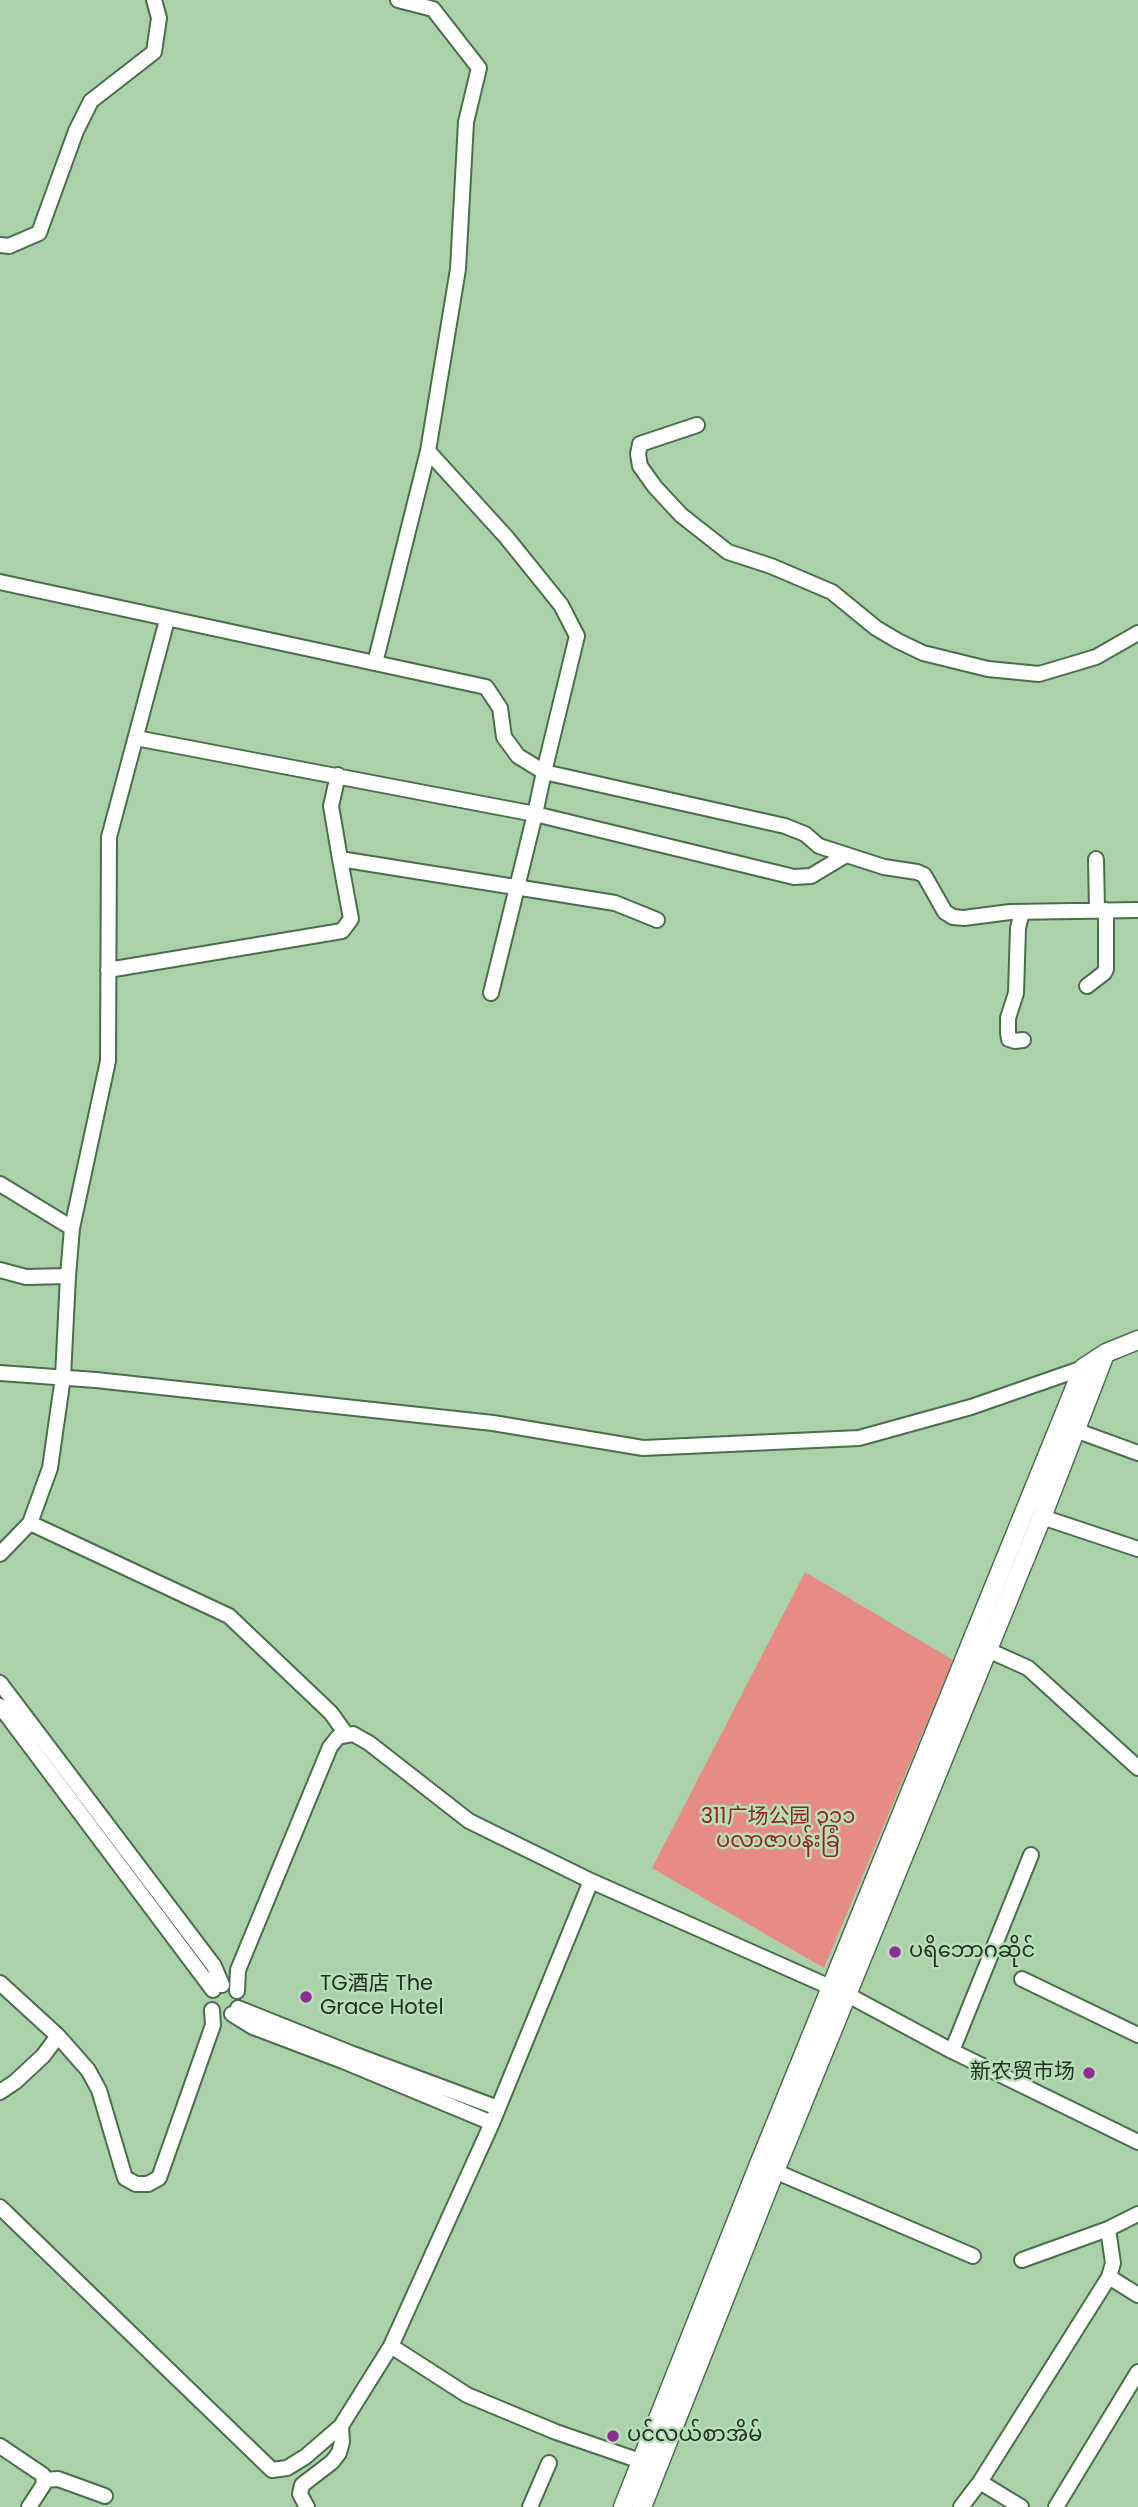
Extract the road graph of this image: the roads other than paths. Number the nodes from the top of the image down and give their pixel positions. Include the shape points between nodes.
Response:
1 (154, 0) edge
2 (398, 0) edge
3 (435, 5) edge
4 (0, 245) edge
5 (697, 425) dead end
6 (428, 451) junction
7 (0, 582) edge
8 (167, 620) junction
9 (1138, 633) edge
10 (375, 663) junction
11 (136, 738) junction
12 (544, 772) junction
13 (338, 775) junction
14 (535, 814) junction
15 (846, 855) junction
16 (340, 859) junction
17 (1097, 859) dead end
18 (516, 887) junction
19 (1102, 910) junction
20 (1138, 910) edge
21 (1022, 912) junction
22 (657, 920) dead end
23 (108, 970) junction
24 (1087, 986) dead end
25 (491, 993) dead end
26 (1023, 1040) dead end
27 (0, 1184) edge
28 (72, 1228) junction
29 (0, 1270) edge
30 (68, 1276) junction
31 (1138, 1340) edge
32 (1106, 1353) junction
33 (1083, 1368) junction
34 (0, 1373) edge
35 (63, 1377) junction
36 (1075, 1430) junction
37 (1138, 1453) edge
38 (1042, 1517) junction
39 (30, 1522) junction
40 (1138, 1549) edge
41 (0, 1553) edge
42 (971, 1643) junction
43 (988, 1650) junction
44 (0, 1683) edge
45 (7, 1708) edge
46 (346, 1734) junction
47 (929, 1745) junction
48 (946, 1752) junction
49 (1138, 1768) edge
50 (887, 1849) junction
51 (905, 1855) junction
52 (1031, 1855) dead end
53 (591, 1881) junction
54 (1022, 1979) dead end
55 (0, 1983) edge
56 (831, 1987) junction
57 (224, 1988) junction
58 (848, 1995) junction
59 (224, 2015) junction
60 (1138, 2035) edge
61 (58, 2036) junction
62 (952, 2051) junction
63 (804, 2079) junction
64 (0, 2092) edge
65 (498, 2108) junction
66 (492, 2123) junction
67 (1138, 2142) edge
68 (767, 2167) junction
69 (0, 2207) edge
70 (1138, 2214) edge
71 (1108, 2230) junction
72 (973, 2256) dead end
73 (1022, 2260) dead end
74 (1109, 2277) junction
75 (1138, 2295) edge
76 (698, 2339) junction
77 (391, 2346) junction
78 (1138, 2372) edge
79 (341, 2426) junction
80 (0, 2446) edge
81 (640, 2461) junction
82 (549, 2463) dead end
83 (657, 2467) junction
84 (44, 2480) junction
85 (980, 2482) junction
86 (105, 2496) dead end
87 (29, 2507) edge
88 (307, 2507) edge
89 (530, 2507) edge
90 (623, 2507) edge
91 (642, 2507) edge
92 (961, 2507) edge
93 (1021, 2507) edge
94 (1056, 2507) edge

1 - 4 street via 159,18 154,52 91,101 39,233 9,246
2 - 3 street
3 - 6 street via 479,68 466,122 458,270
5 - 9 street via 640,444 640,466 655,487 681,515 728,552 832,592 898,642 988,669 1039,674 1096,657
6 - 10 street
6 - 12 street via 508,538 561,605 577,636
7 - 8 street
8 - 10 street
8 - 11 street
10 - 12 street via 486,687 500,708 504,737 518,757
11 - 13 street
11 - 23 street via 109,837
12 - 14 street
12 - 15 street via 785,825 819,846
13 - 14 street
13 - 16 street via 331,806
14 - 15 street via 794,877 811,876
14 - 18 street
15 - 21 street via 924,875 945,912 953,917
16 - 18 street
16 - 23 street via 351,919 342,931
17 - 19 street
18 - 22 street via 615,903
18 - 25 street
19 - 20 street
19 - 21 street
19 - 24 street via 1106,969
21 - 26 street via 1008,1033 1009,1039
23 - 28 street via 108,1061
27 - 28 street
28 - 30 street
29 - 30 street via 26,1277
30 - 35 street
31 - 32 main road
32 - 33 main road
32 - 36 main road
33 - 35 street via 971,1407 859,1438 643,1448 493,1423
33 - 42 main road
34 - 35 street
35 - 39 street via 50,1468
36 - 37 street
36 - 38 main road
38 - 40 street
38 - 43 main road
39 - 41 street
39 - 46 street via 229,1616 331,1713
42 - 43 street
42 - 47 main road
43 - 48 main road
43 - 49 street via 1028,1668
44 - 45 street
45 - 57 street via 166,1914 214,1966
46 - 53 street via 359,1736 469,1821
46 - 57 street via 330,1746 238,1970
47 - 48 main road
47 - 50 main road
48 - 51 main road
50 - 51 main road
50 - 56 main road
51 - 58 main road
52 - 62 street
53 - 56 street
53 - 65 street
54 - 60 street
55 - 61 street
56 - 58 street
56 - 63 main road
57 - 59 street via 209,2002
57 - 59 street via 240,1999
58 - 62 street
58 - 63 main road
59 - 61 street via 159,2178 148,2184 125,2178 99,2090
59 - 65 street via 353,2054
59 - 66 street
61 - 64 street via 43,2056
62 - 67 street
63 - 68 main road
65 - 66 street
66 - 77 street
68 - 72 street
68 - 76 main road
69 - 79 street via 272,2470 287,2468 305,2457
70 - 71 street
71 - 73 street
71 - 74 street via 1113,2263
74 - 75 street
74 - 85 street
76 - 81 main road
76 - 83 main road
77 - 79 street
77 - 81 street via 467,2395
78 - 94 street
79 - 88 street via 339,2453 302,2484 300,2494
80 - 84 street
81 - 83 street
81 - 90 main road
82 - 89 street
83 - 91 main road
84 - 86 street via 58,2479
84 - 87 street
85 - 92 street
85 - 93 street

